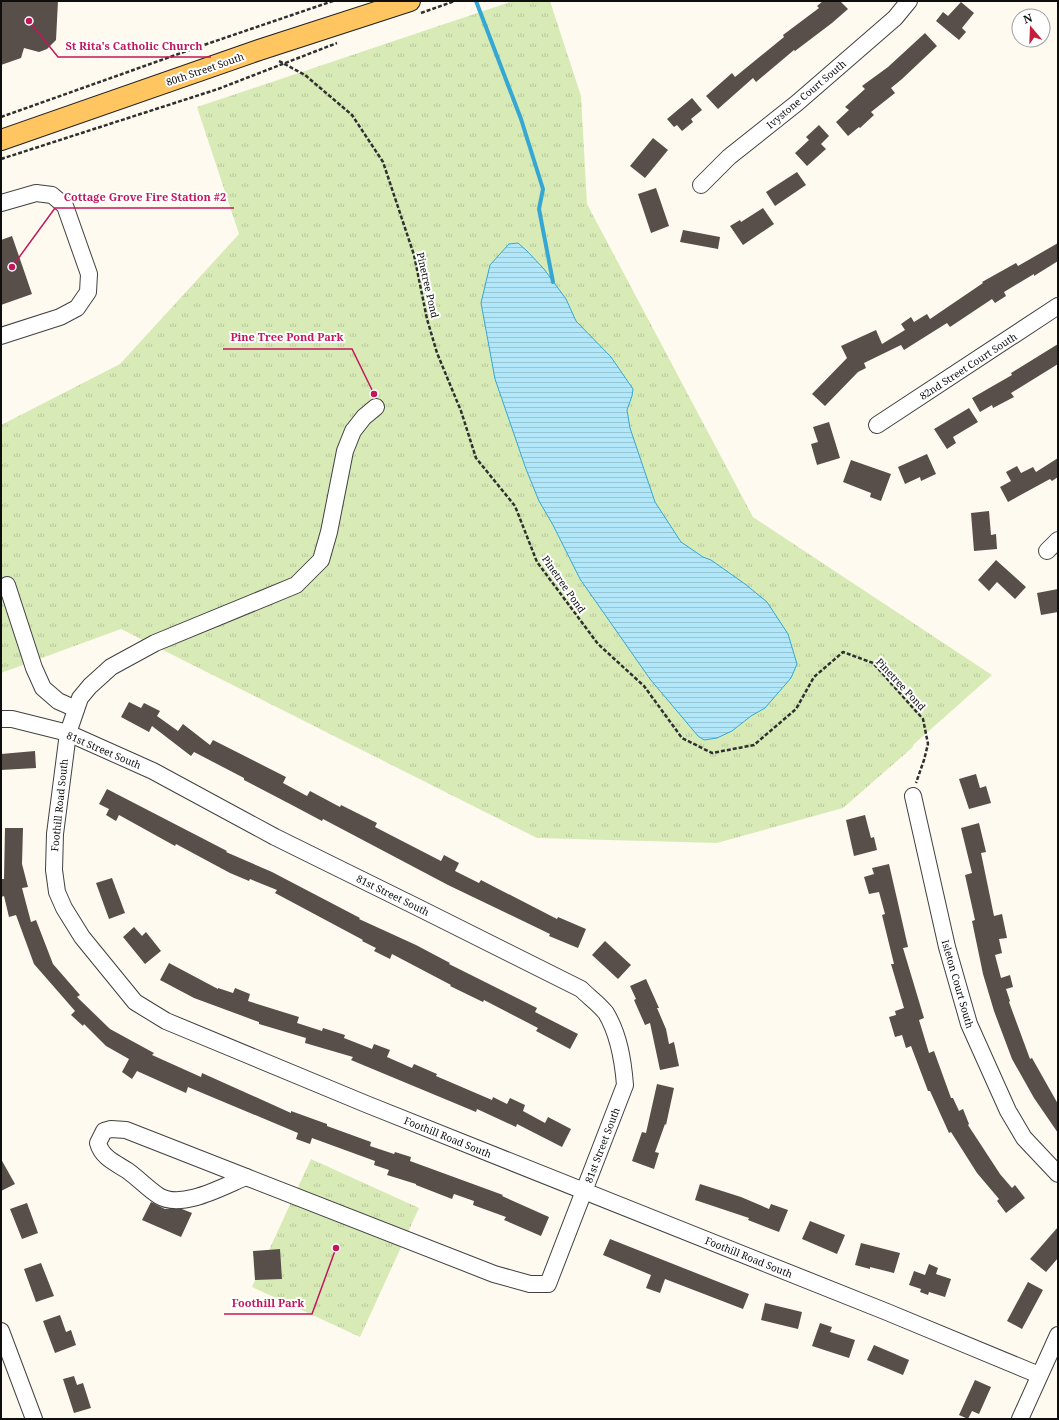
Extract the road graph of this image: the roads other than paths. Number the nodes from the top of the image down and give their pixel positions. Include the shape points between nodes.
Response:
1 (909, 1) edge
2 (413, 8) edge
3 (1, 140) edge
4 (701, 185) dead end
5 (1, 203) edge
6 (1058, 306) edge
7 (1, 336) edge
8 (376, 407) dead end
9 (877, 425) dead end
10 (7, 585) dead end
11 (76, 709) junction
12 (1, 719) edge
13 (68, 733) junction
14 (913, 796) road end
15 (1058, 1174) edge
16 (246, 1177) junction
17 (584, 1190) junction
18 (1, 1331) edge
19 (1058, 1335) edge
20 (1039, 1375) junction
21 (34, 1419) edge
22 (1020, 1419) edge

1 - 4 street, Ivystone Court South via 895,18 798,103 729,157
2 - 3 main road, 80th Street South via 259,50
5 - 7 street via 36,193 52,195 65,206 89,274 88,292 77,308 60,317
6 - 9 street, 82nd Street Court South
8 - 11 street, Foothill Road South via 364,417 354,431 345,451 321,560 296,585 155,643 111,667 80,698
10 - 11 street via 43,688 58,701
11 - 13 street, Foothill Road South
12 - 13 street, 81st Street South via 12,719
13 - 17 street, Foothill Road South via 54,834 57,892 82,937 135,1002 166,1021
13 - 17 street, 81st Street South via 153,771 275,837 581,989 598,1004 606,1013 616,1036 623,1061 625,1085
14 - 15 street, Isleton Court South via 947,947 969,1024 1008,1111 1024,1138
16 - 16 street via 200,1196 173,1200 160,1197 129,1171 103,1154 98,1143 104,1131 126,1130
16 - 17 street, 81st Street South via 494,1274 530,1284 548,1284
17 - 20 street, Foothill Road South
18 - 21 street
19 - 20 street
20 - 22 street

